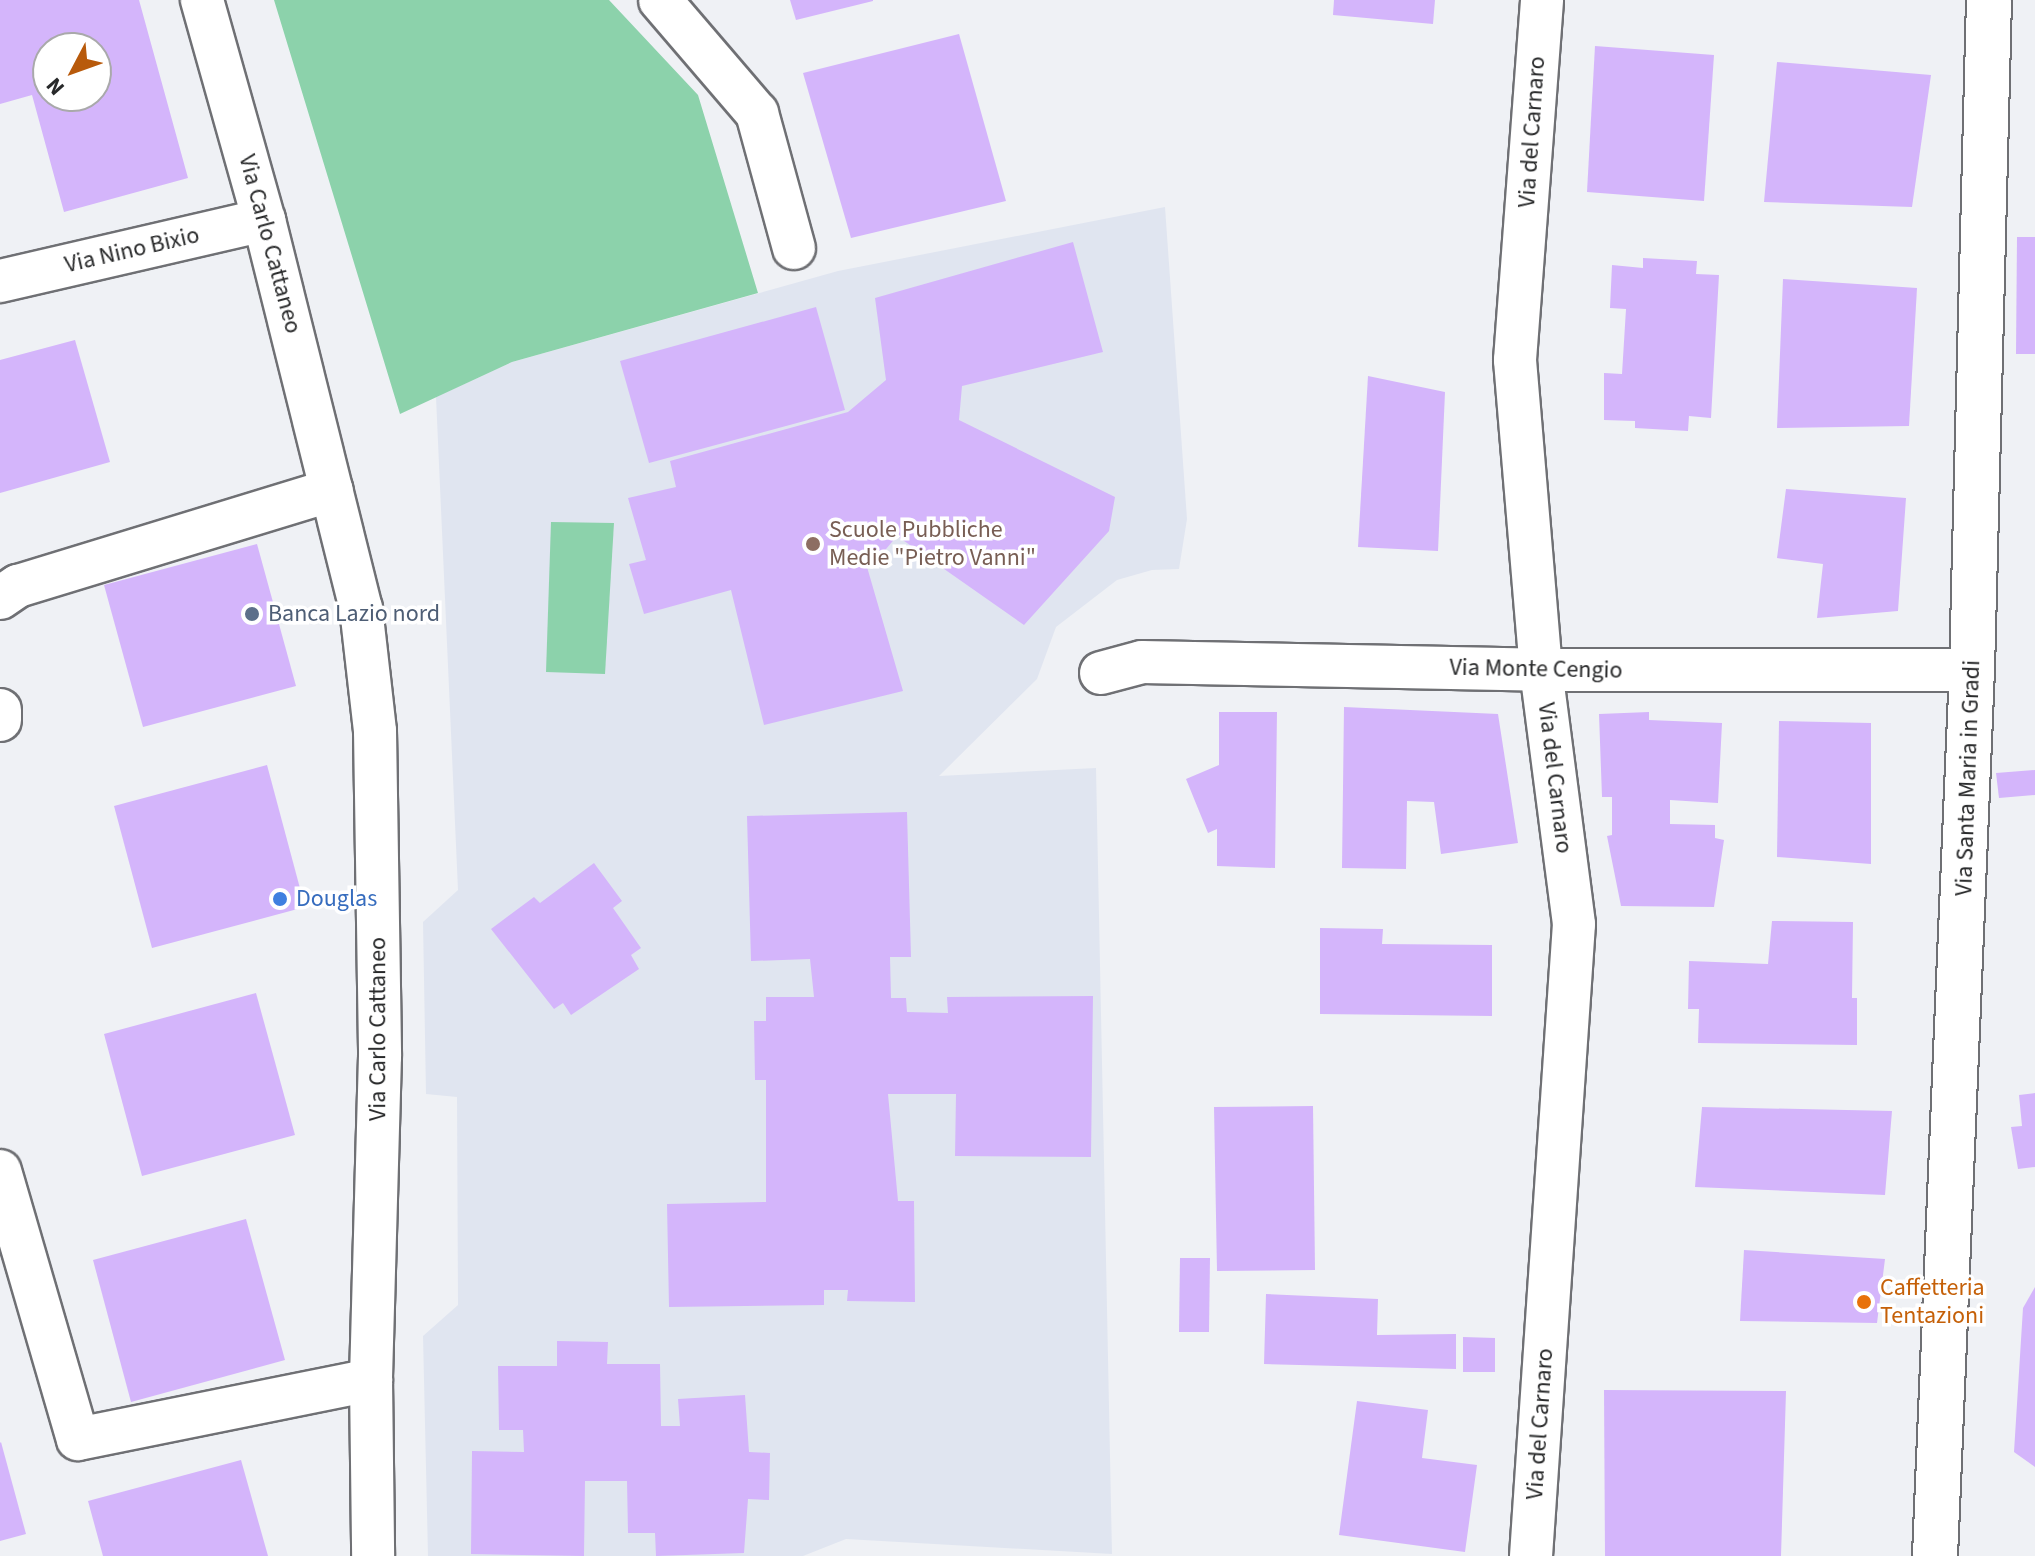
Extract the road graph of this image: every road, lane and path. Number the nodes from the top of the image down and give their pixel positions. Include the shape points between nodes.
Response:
1 (202, 0) edge
2 (660, 0) edge
3 (1542, 0) edge
4 (1989, 0) edge
5 (264, 220) junction
6 (794, 248) dead end
7 (0, 281) edge
8 (332, 490) junction
9 (0, 598) edge
10 (1541, 670) junction
11 (1972, 670) junction
12 (1101, 673) dead end
13 (0, 710) edge
14 (0, 720) edge
15 (0, 1171) edge
16 (371, 1380) junction
17 (373, 1556) edge
18 (1531, 1556) edge
19 (1935, 1556) edge

1 - 5 street, Via Carlo Cattaneo
2 - 6 street via 757,113
3 - 10 street, Via del Carnaro via 1515,360
4 - 11 main road, Via Santa Maria in Gradi
5 - 7 street, Via Nino Bixio
5 - 8 street, Via Carlo Cattaneo
8 - 9 street via 18,586
8 - 16 street, Via Carlo Cattaneo via 361,608 375,731 380,1056
10 - 11 street, Via Monte Cengio
10 - 12 street, Via Monte Cengio via 1142,662
10 - 18 street, Via del Carnaro via 1574,924
11 - 19 main road, Via Santa Maria in Gradi
13 - 14 street
15 - 16 street via 78,1439
16 - 17 street, Via Carlo Cattaneo

